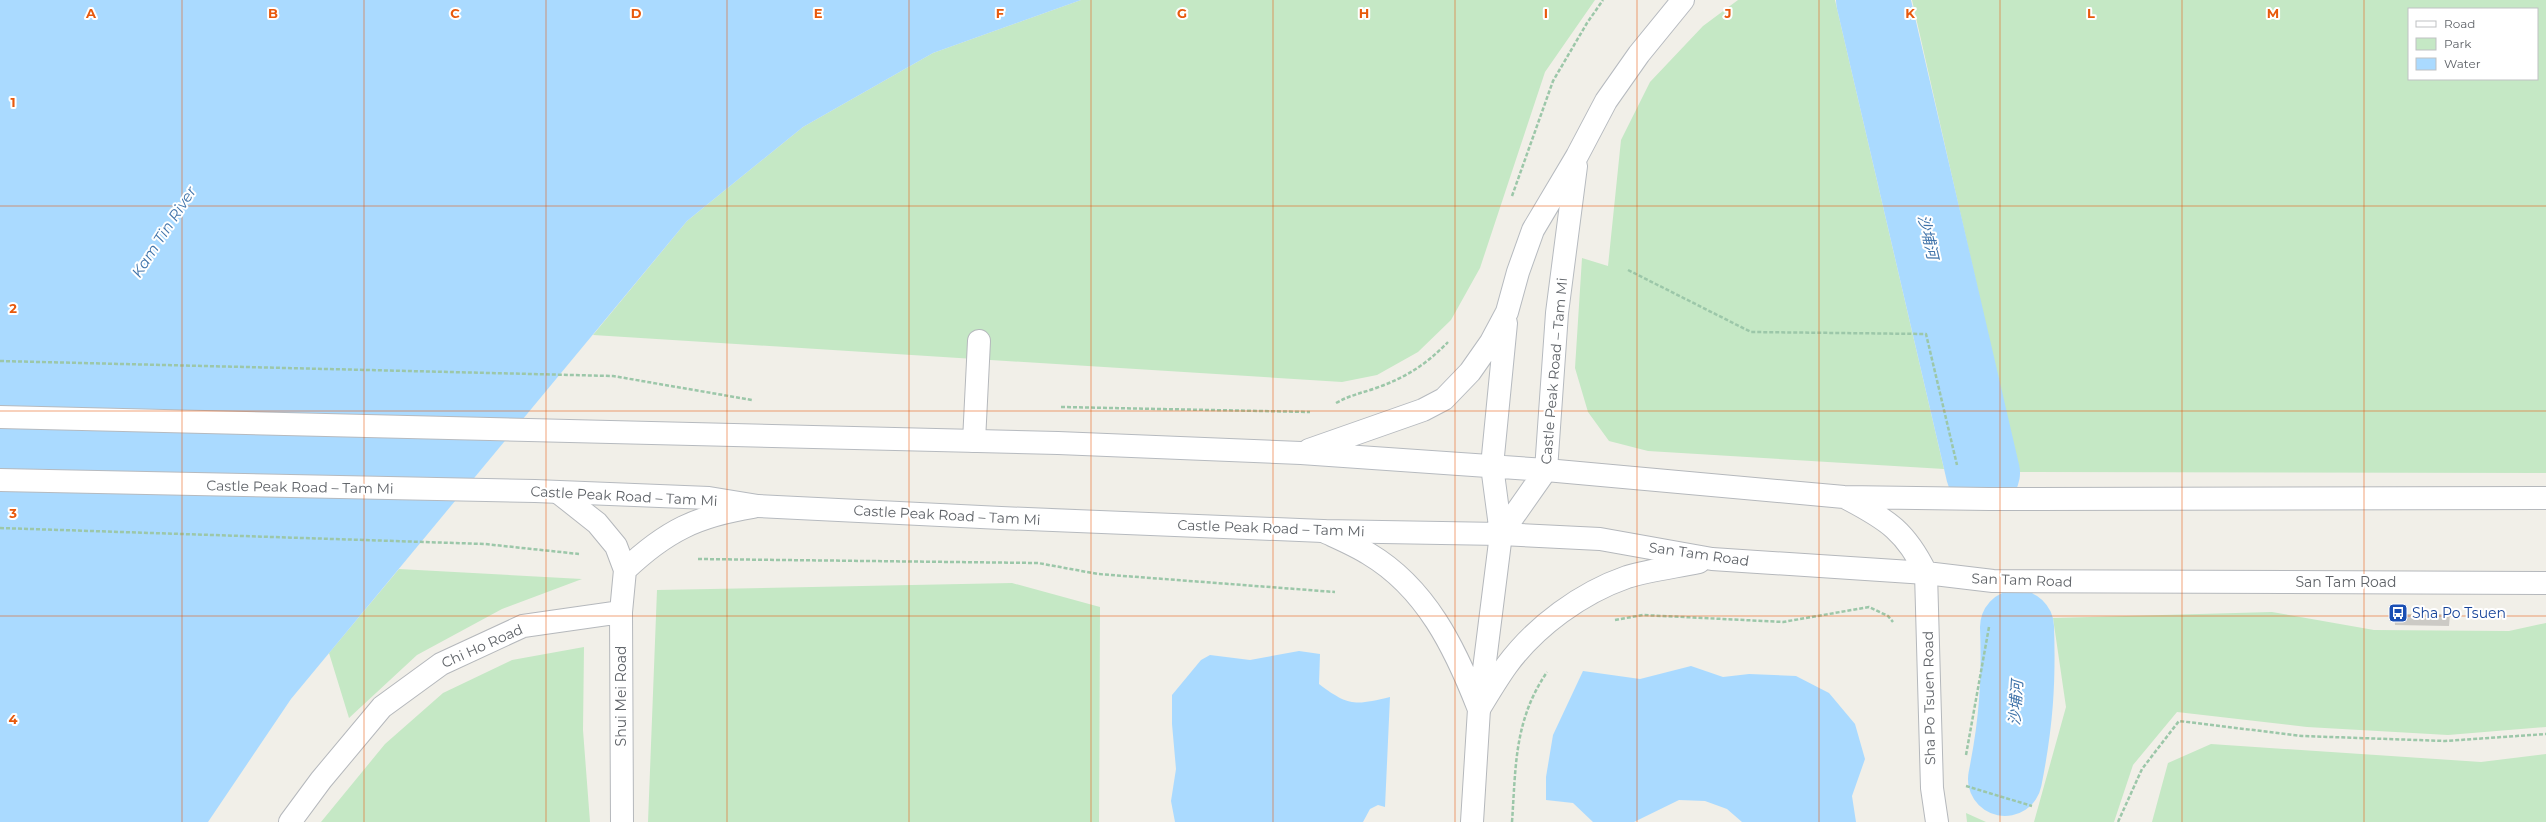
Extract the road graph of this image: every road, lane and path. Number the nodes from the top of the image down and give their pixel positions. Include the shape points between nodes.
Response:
1 (1603, 0) edge
2 (1683, 0) edge
3 (1578, 156) junction
4 (1511, 198) dead end
5 (1628, 270) dead end
6 (1507, 312) junction
7 (1451, 337) dead end
8 (979, 341) dead end
9 (0, 361) edge
10 (756, 401) dead end
11 (1332, 406) dead end
12 (1060, 407) dead end
13 (1312, 412) dead end
14 (0, 417) edge
15 (974, 441) junction
16 (1301, 453) junction
17 (1492, 466) junction
18 (1957, 468) dead end
19 (1546, 470) junction
20 (0, 480) edge
21 (559, 493) junction
22 (1844, 497) junction
23 (2546, 498) edge
24 (758, 506) junction
25 (0, 528) edge
26 (1323, 531) junction
27 (1500, 534) junction
28 (692, 559) dead end
29 (1712, 559) junction
30 (624, 564) junction
31 (1926, 573) junction
32 (2546, 583) edge
33 (1335, 592) dead end
34 (621, 612) junction
35 (1610, 622) dead end
36 (1989, 627) dead end
37 (1928, 633) junction
38 (1548, 671) dead end
39 (1479, 709) junction
40 (2546, 734) edge
41 (1965, 761) dead end
42 (1932, 788) junction
43 (2032, 806) dead end
44 (290, 822) edge
45 (622, 822) edge
46 (1472, 822) edge
47 (1512, 822) edge
48 (1937, 822) edge
49 (2118, 822) edge

1 - 4 path via 1553,81
2 - 3 main road, Castle Peak Road – Tam Mi via 1639,54 1606,101
3 - 6 main road, Castle Peak Road – Tam Mi via 1533,230
3 - 19 main road, Castle Peak Road – Tam Mi via 1557,313
5 - 18 path via 1751,332 1926,334
6 - 16 main road, Castle Peak Road – Tam Mi via 1491,342 1470,372 1444,399 1423,410
6 - 17 main road
7 - 11 path via 1423,366 1400,379 1350,395
8 - 15 main road
9 - 10 path via 612,376
12 - 13 path
14 - 15 main road, Castle Peak Road – Tam Mi
15 - 16 main road, Castle Peak Road – Tam Mi
16 - 17 main road
17 - 19 main road
17 - 27 main road
19 - 22 main road
19 - 27 main road, Castle Peak Road – Tam Mi
20 - 21 main road, Castle Peak Road – Tam Mi
21 - 24 main road, Castle Peak Road – Tam Mi via 709,498
21 - 30 main road via 597,523 616,546
22 - 23 main road
22 - 31 main road via 1876,513 1898,530 1914,548
24 - 26 main road, Castle Peak Road – Tam Mi
24 - 30 main road via 722,512 685,525
25 - 30 path via 485,544
26 - 27 main road, Castle Peak Road – Tam Mi
26 - 39 main road via 1370,554 1412,588 1434,616 1451,644
27 - 29 main road, San Tam Road via 1600,539
27 - 39 main road
28 - 33 path via 1038,563 1098,574
29 - 31 main road, San Tam Road
29 - 39 main road via 1628,577 1597,589 1537,632 1507,665
30 - 34 main road, Shui Mei Road
31 - 32 main road, San Tam Road via 1993,581
31 - 37 main road, Sha Po Tsuen Road
34 - 44 main road, Chi Ho Road via 523,626 441,664 382,707 321,780
34 - 45 main road, Shui Mei Road
35 - 37 path via 1643,616 1783,622 1869,607 1888,616 1903,636
36 - 41 path
37 - 42 main road, Sha Po Tsuen Road
38 - 47 path via 1536,688 1524,715 1518,743
39 - 46 main road
40 - 49 path via 2444,741 2326,737 2179,721 2142,768
42 - 43 path via 1961,785
42 - 48 main road, Sha Po Tsuen Road

